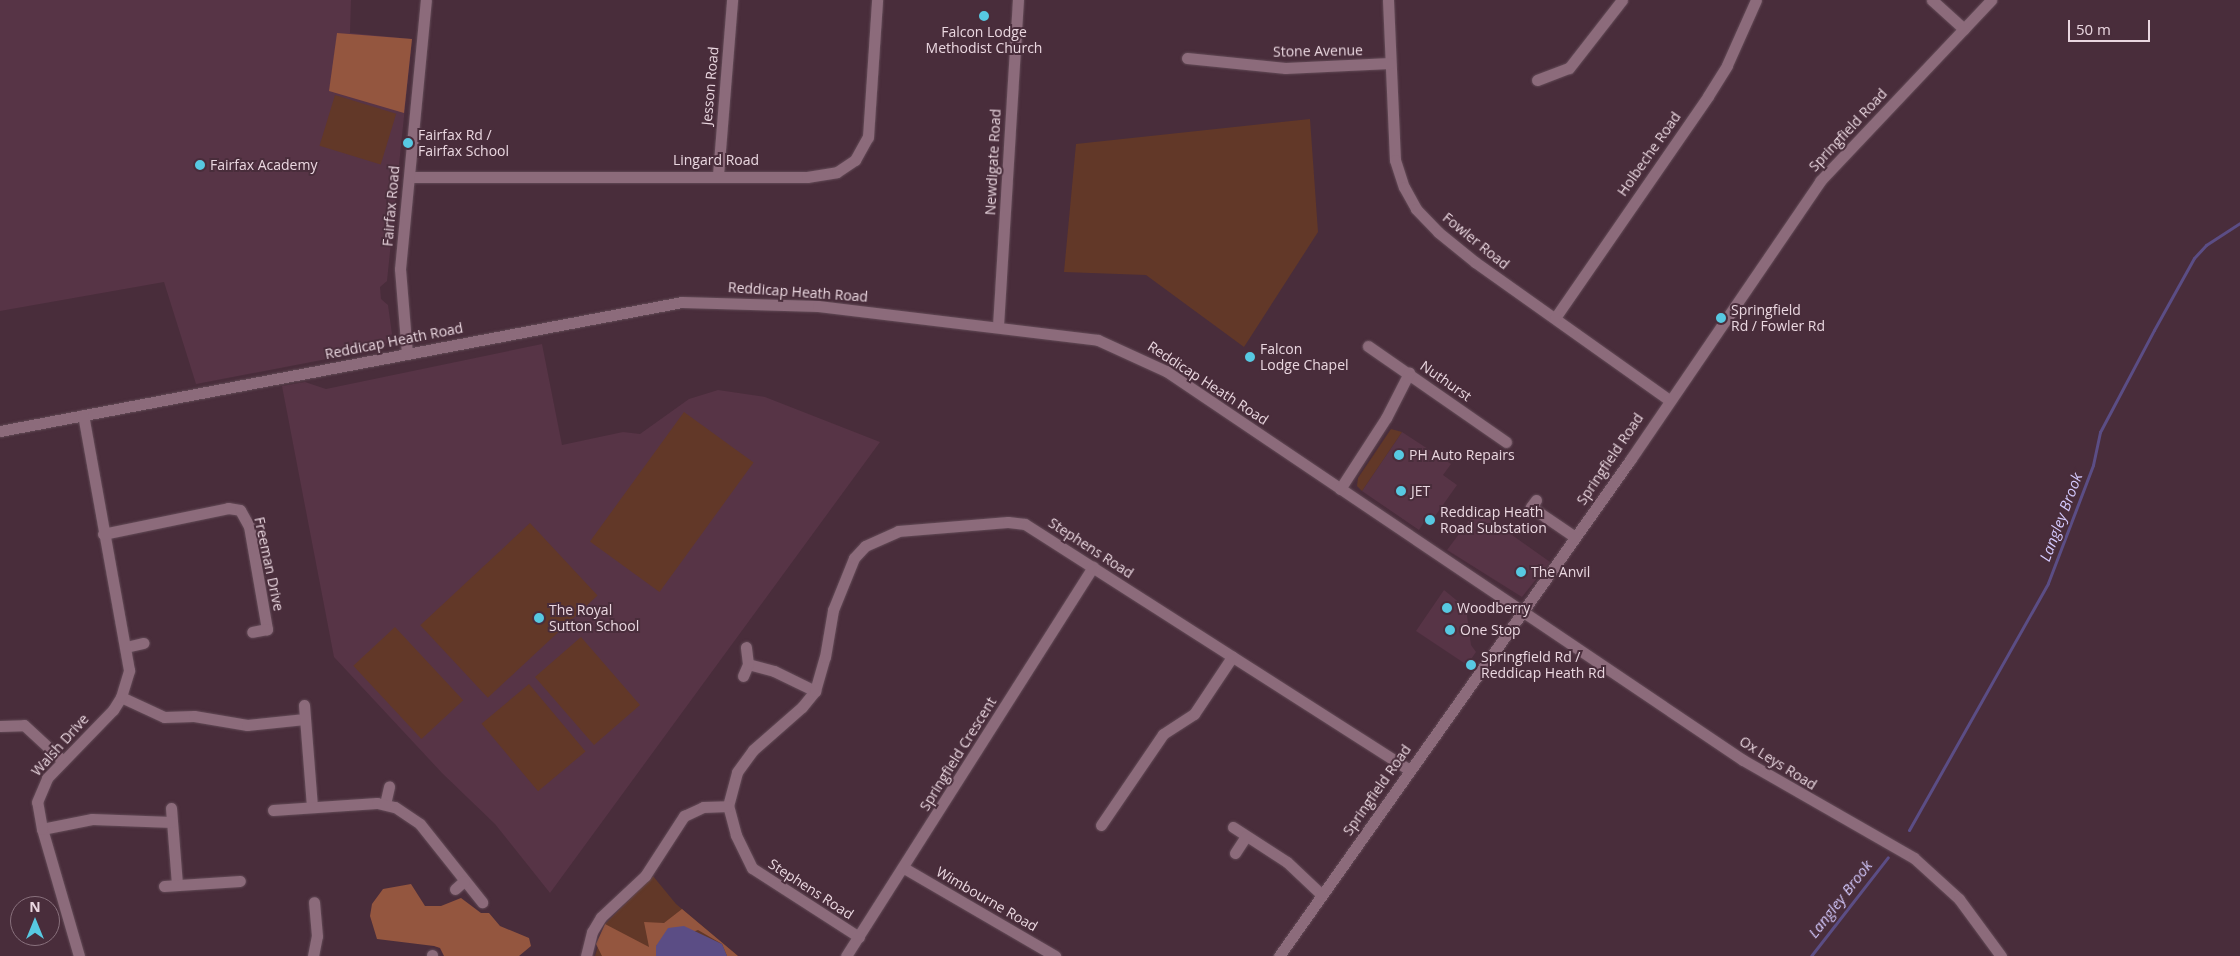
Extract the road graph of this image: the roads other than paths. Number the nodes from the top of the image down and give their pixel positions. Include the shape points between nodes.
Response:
1 (426, 0) edge
2 (732, 0) edge
3 (877, 0) edge
4 (1018, 0) edge
5 (1388, 0) edge
6 (1622, 0) edge
7 (1756, 0) edge
8 (1932, 0) edge
9 (1991, 0) edge
10 (1964, 29) junction
11 (1187, 58) dead end
12 (1390, 63) junction
13 (1537, 80) dead end
14 (718, 175) junction
15 (408, 177) junction
16 (1555, 318) junction
17 (998, 326) junction
18 (1368, 346) dead end
19 (407, 354) junction
20 (1409, 373) junction
21 (1668, 399) junction
22 (84, 414) junction
23 (0, 431) edge
24 (1506, 442) dead end
25 (1340, 489) junction
26 (1536, 500) dead end
27 (103, 534) junction
28 (1575, 537) junction
29 (1093, 567) junction
30 (1522, 612) junction
31 (252, 632) dead end
32 (144, 643) dead end
33 (126, 647) junction
34 (746, 647) dead end
35 (1232, 657) junction
36 (748, 664) junction
37 (743, 676) dead end
38 (815, 691) junction
39 (121, 698) junction
40 (304, 705) dead end
41 (305, 720) junction
42 (0, 726) edge
43 (63, 761) junction
44 (1409, 770) junction
45 (389, 786) dead end
46 (385, 804) junction
47 (728, 806) junction
48 (312, 807) junction
49 (171, 808) dead end
50 (273, 810) dead end
51 (172, 822) junction
52 (1100, 825) dead end
53 (1233, 827) dead end
54 (42, 829) junction
55 (1246, 836) junction
56 (1235, 852) dead end
57 (904, 868) junction
58 (240, 881) dead end
59 (464, 881) junction
60 (177, 885) junction
61 (164, 886) dead end
62 (455, 889) dead end
63 (1322, 894) junction
64 (314, 902) dead end
65 (482, 902) dead end
66 (315, 916) junction
67 (303, 917) dead end
68 (859, 937) junction
69 (79, 956) edge
70 (313, 956) edge
71 (586, 956) edge
72 (846, 956) edge
73 (1055, 956) edge
74 (1279, 956) edge
75 (2001, 956) edge

1 - 15 street, Fairfax Road
2 - 14 street, Jesson Road
3 - 14 street, Lingard Road via 870,125 868,137 856,160 837,172 822,176
4 - 17 street, Newdigate Road
5 - 12 street, Fowler Road
6 - 13 street via 1569,68
7 - 16 street, Holbeche Road via 1727,65 1708,96
8 - 10 street
9 - 10 street, Springfield Road
10 - 21 street, Springfield Road via 1820,181
11 - 12 street, Stone Avenue via 1286,68
12 - 16 street, Fowler Road via 1395,160 1404,187 1416,208 1438,232 1475,262
14 - 15 street, Lingard Road
15 - 19 street, Fairfax Road via 400,297
16 - 21 street, Fowler Road
17 - 19 street, Reddicap Heath Road via 818,306 682,302
17 - 25 street, Reddicap Heath Road via 1098,340 1141,357 1190,386
18 - 20 street, Nuthurst
19 - 22 street, Reddicap Heath Road
20 - 24 street, Nuthurst
20 - 25 street via 1386,418
21 - 28 street, Springfield Road
22 - 23 street, Reddicap Heath Road
22 - 27 street, Walsh Drive
25 - 30 street, Reddicap Heath Road
26 - 28 street via 1531,507
27 - 31 street, Freeman Drive via 228,508 240,510 249,526 267,629
27 - 33 street, Walsh Drive
28 - 30 street, Springfield Road
29 - 35 street, Stephens Road
29 - 38 street, Stephens Road via 1035,529 1008,522 917,528 879,538 854,558 840,589
29 - 57 street, Springfield Crescent
30 - 44 street, Springfield Road
30 - 75 street, Ox Leys Road via 1793,791 1914,858 1959,900
32 - 33 street
33 - 39 street, Walsh Drive via 128,670
34 - 36 street
35 - 44 street, Stephens Road
35 - 52 street via 1194,714 1164,734 1104,810
36 - 37 street
36 - 38 street via 774,671
38 - 47 street, Stephens Road via 754,750 737,772
39 - 41 street via 164,717 194,716 247,725
39 - 43 street, Walsh Drive
40 - 41 street
41 - 48 street
42 - 43 street via 24,725
43 - 54 street, Walsh Drive via 40,790 37,802
44 - 63 street, Springfield Road
45 - 46 street
46 - 48 street
46 - 59 street via 420,824
47 - 68 street, Stephens Road via 736,835 752,868
47 - 71 street via 703,807 684,816 645,876 601,917 592,932
48 - 50 street
49 - 51 street
51 - 54 street via 100,818
51 - 60 street
53 - 55 street
54 - 69 street, Walsh Drive
55 - 56 street
55 - 63 street via 1287,862
57 - 68 street, Springfield Crescent
57 - 73 street, Wimbourne Road
58 - 60 street
59 - 62 street
59 - 65 street
60 - 61 street
63 - 74 street, Springfield Road
64 - 66 street
66 - 67 street
66 - 70 street via 317,936
68 - 72 street, Springfield Crescent

